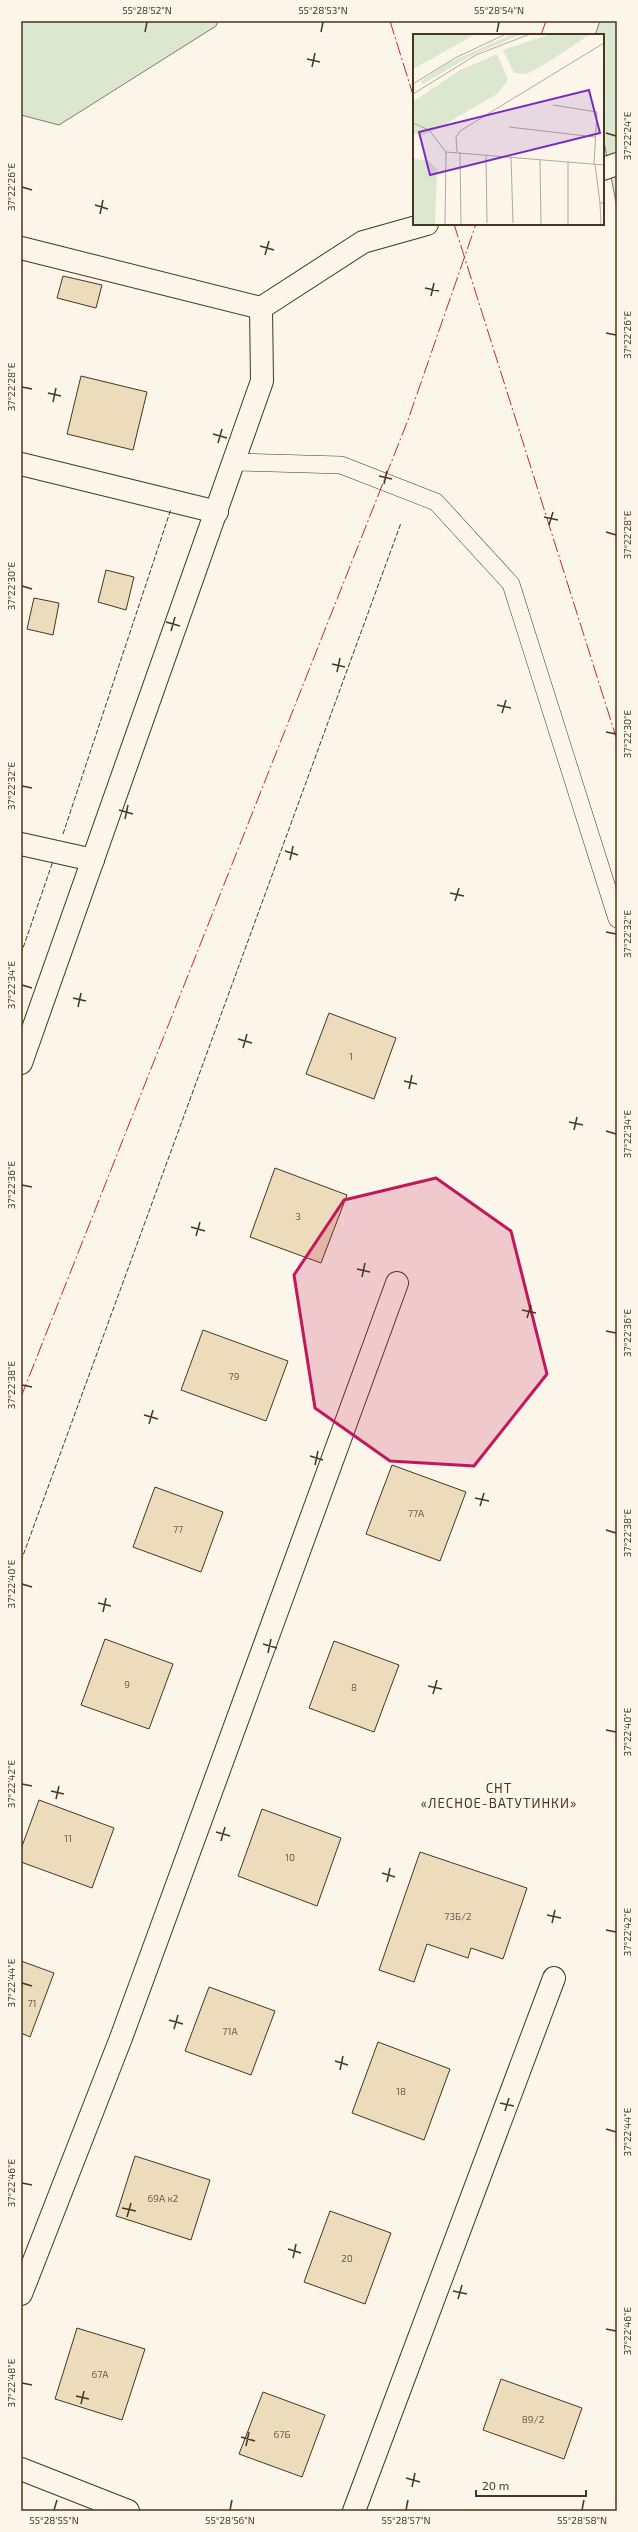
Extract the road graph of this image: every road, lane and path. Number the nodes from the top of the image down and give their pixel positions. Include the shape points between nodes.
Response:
1 (617, 164) edge
2 (604, 169) edge
3 (423, 225) edge
4 (21, 248) edge
5 (261, 308) junction
6 (234, 462) junction
7 (21, 464) edge
8 (217, 512) junction
9 (21, 844) edge
10 (94, 860) junction
11 (617, 919) edge
12 (21, 1063) edge
13 (397, 1283) dead end
14 (554, 1978) dead end
15 (21, 2294) edge
16 (21, 2469) edge
17 (128, 2511) edge
18 (354, 2511) edge

1 - 2 street
3 - 5 street via 363,242
4 - 5 street
5 - 6 street via 262,381
6 - 8 street
6 - 11 lane via 341,465 436,502 512,584
7 - 8 street
8 - 10 street
9 - 10 street
10 - 12 street
13 - 15 street via 127,2023
14 - 18 street
16 - 17 street

